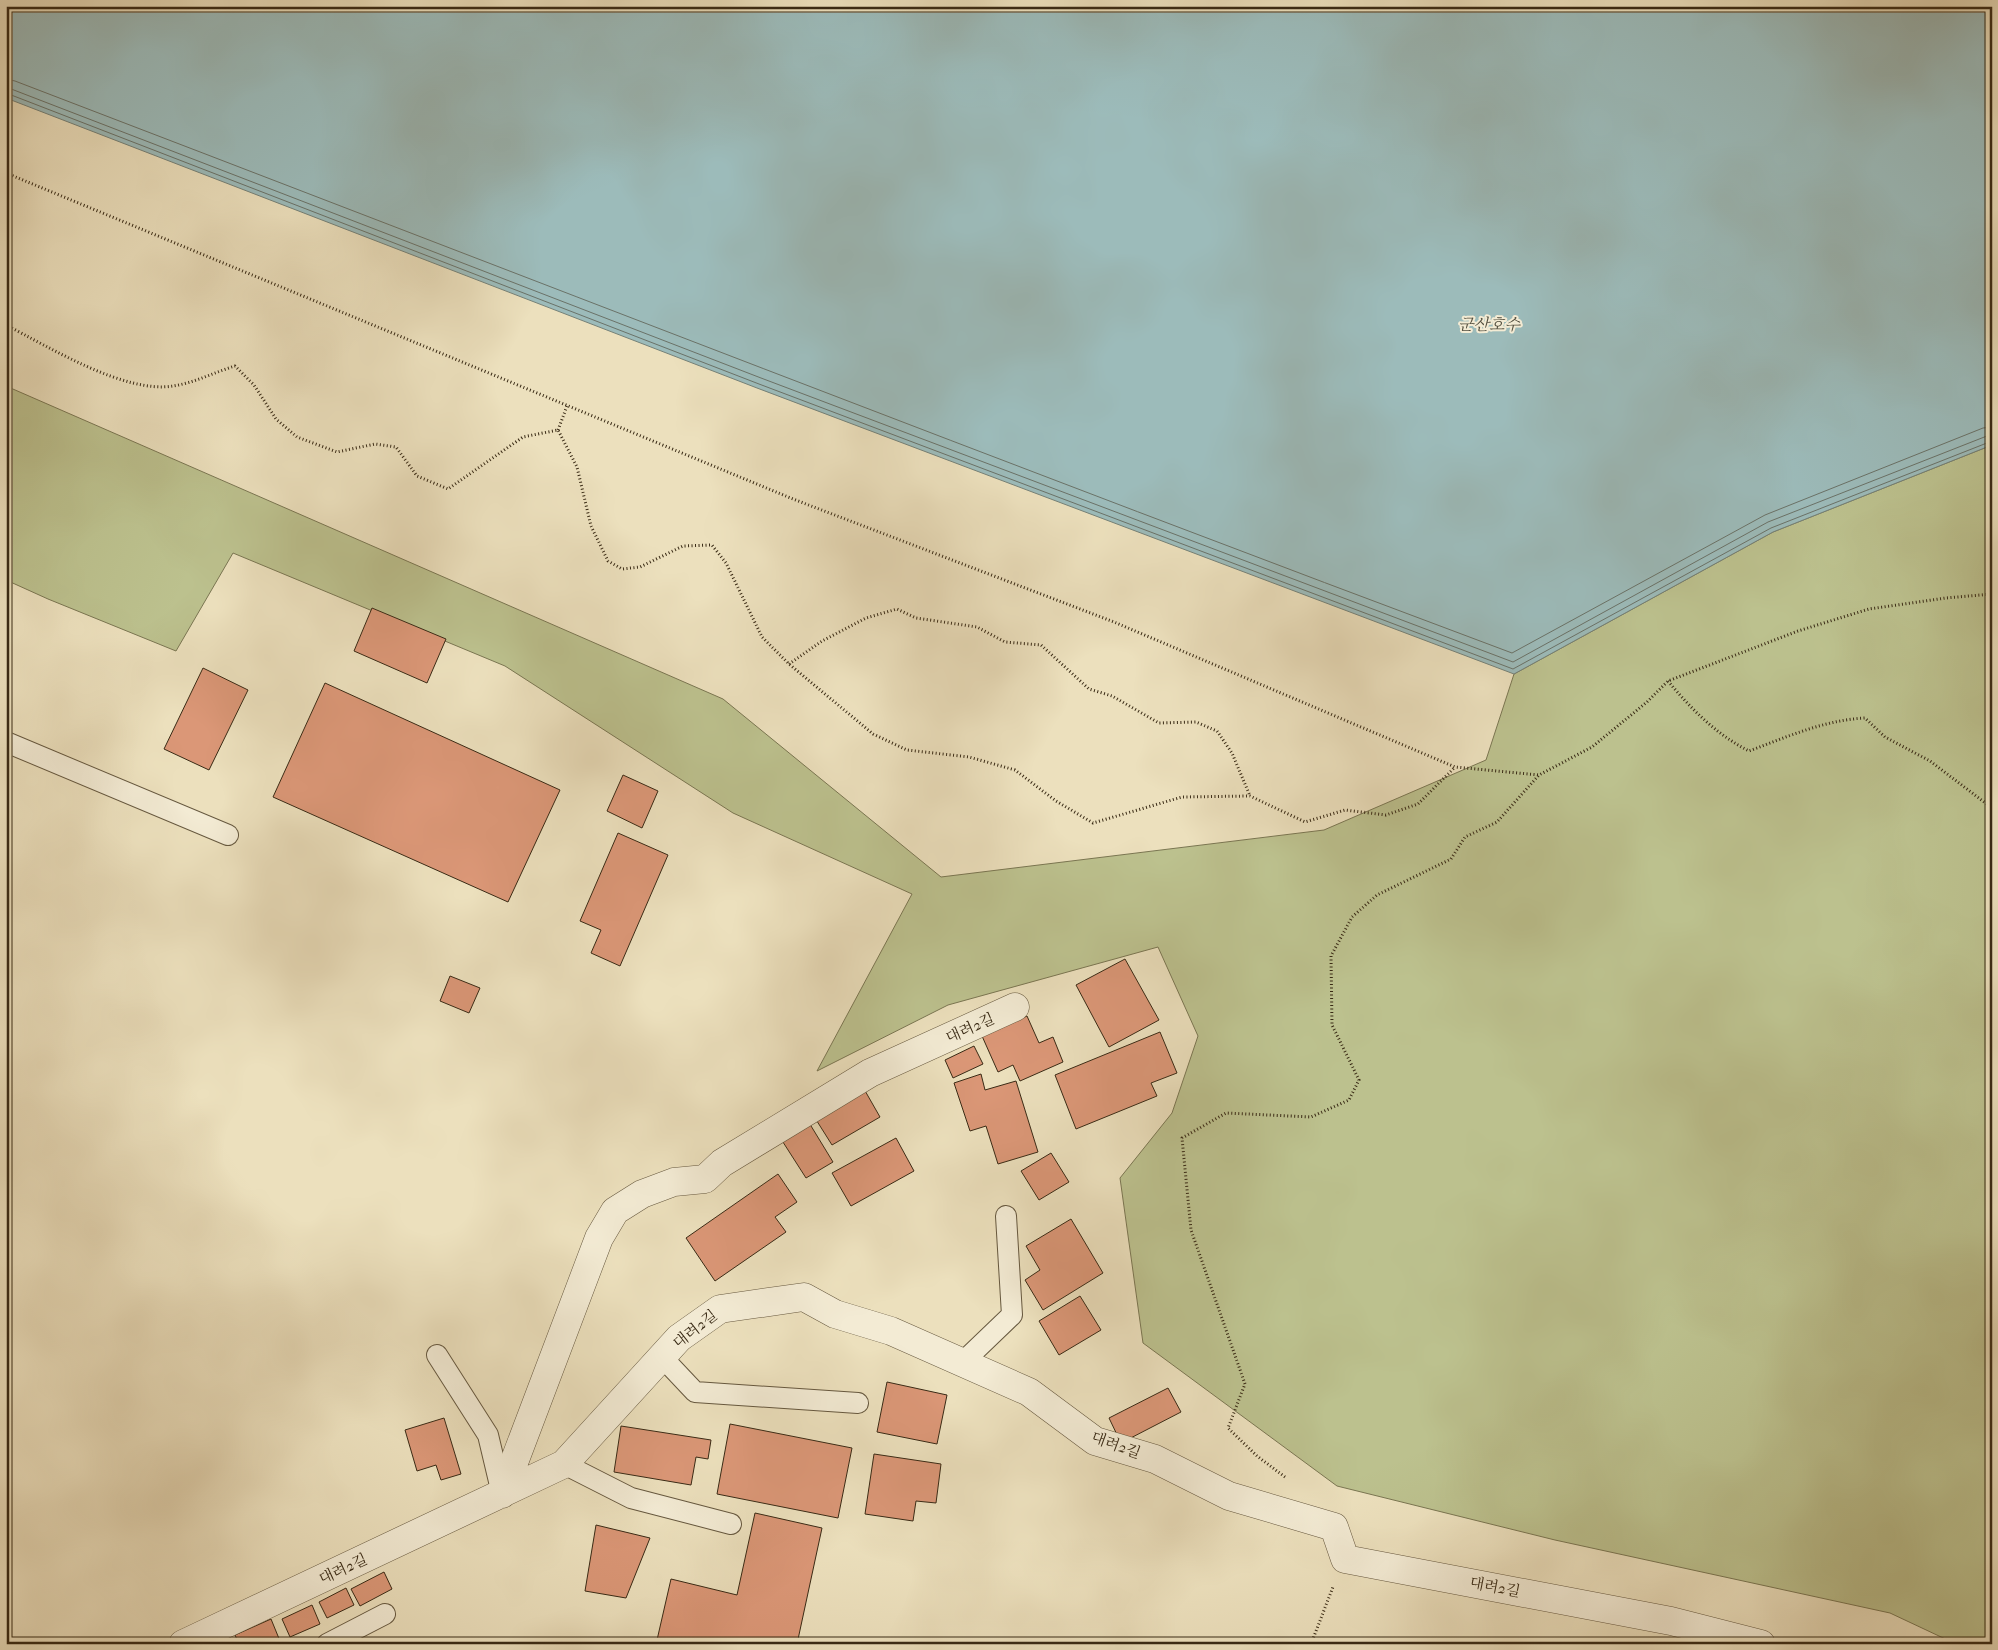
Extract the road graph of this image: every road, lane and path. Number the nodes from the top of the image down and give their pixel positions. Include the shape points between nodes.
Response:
1 (6, 172) edge
2 (6, 325) edge
3 (567, 406) junction
4 (558, 430) junction
5 (1992, 594) edge
6 (789, 664) junction
7 (1668, 681) junction
8 (6, 742) edge
9 (1456, 767) junction
10 (1540, 775) junction
11 (1250, 796) junction
12 (1992, 808) edge
13 (228, 836) dead end
14 (1015, 1008) dead end
15 (1006, 1216) dead end
16 (437, 1356) dead end
17 (662, 1358) junction
18 (963, 1362) junction
19 (858, 1404) dead end
20 (564, 1464) junction
21 (1293, 1483) dead end
22 (502, 1494) junction
23 (731, 1524) dead end
24 (1345, 1558) junction
25 (385, 1614) dead end
26 (183, 1644) edge
27 (327, 1644) edge
28 (1311, 1644) edge
29 (1761, 1644) edge

1 - 3 path
2 - 4 path via 88,366 132,383 173,386 235,366 254,385 276,419 297,437 338,452 375,444 396,447 417,476 448,489 523,437
3 - 4 path
3 - 9 path via 793,499 1114,622
4 - 6 path via 577,467 591,526 608,561 622,569 640,568 683,546 712,546 728,568 762,637
5 - 7 path via 1869,609 1798,631
6 - 11 path via 873,734 907,750 969,757 1015,770 1056,801 1093,822 1182,797
6 - 11 path via 866,618 897,609 916,618 977,627 1005,642 1041,645 1089,688 1112,696 1159,723 1196,722 1217,731 1232,753
7 - 10 path via 1592,746
7 - 12 path via 1691,709 1749,751 1814,726 1865,718 1885,737 1930,761
8 - 13 lane
9 - 10 path
9 - 11 path via 1418,804 1386,816 1345,810 1305,822
10 - 21 path via 1498,822 1465,837 1451,859 1378,895 1352,917 1331,956 1332,1025 1358,1080 1349,1100 1311,1117 1226,1113 1182,1138 1191,1230 1245,1384 1228,1428 1257,1456
14 - 22 street, 대려2길 via 870,1073 722,1163 705,1179 674,1182 642,1194 615,1211 599,1238
15 - 18 lane via 1012,1315
16 - 22 lane via 488,1435
17 - 18 street, 대려2길 via 680,1338 720,1309 804,1297 835,1314 891,1330
17 - 19 lane via 695,1392
17 - 20 street, 대려2길
18 - 24 street, 대려2길 via 1029,1392 1094,1441 1155,1459 1229,1496 1334,1527
20 - 22 street, 대려2길
20 - 23 lane via 631,1498
22 - 26 street, 대려2길
24 - 28 path
24 - 29 street, 대려2길 via 1670,1621
25 - 27 lane

